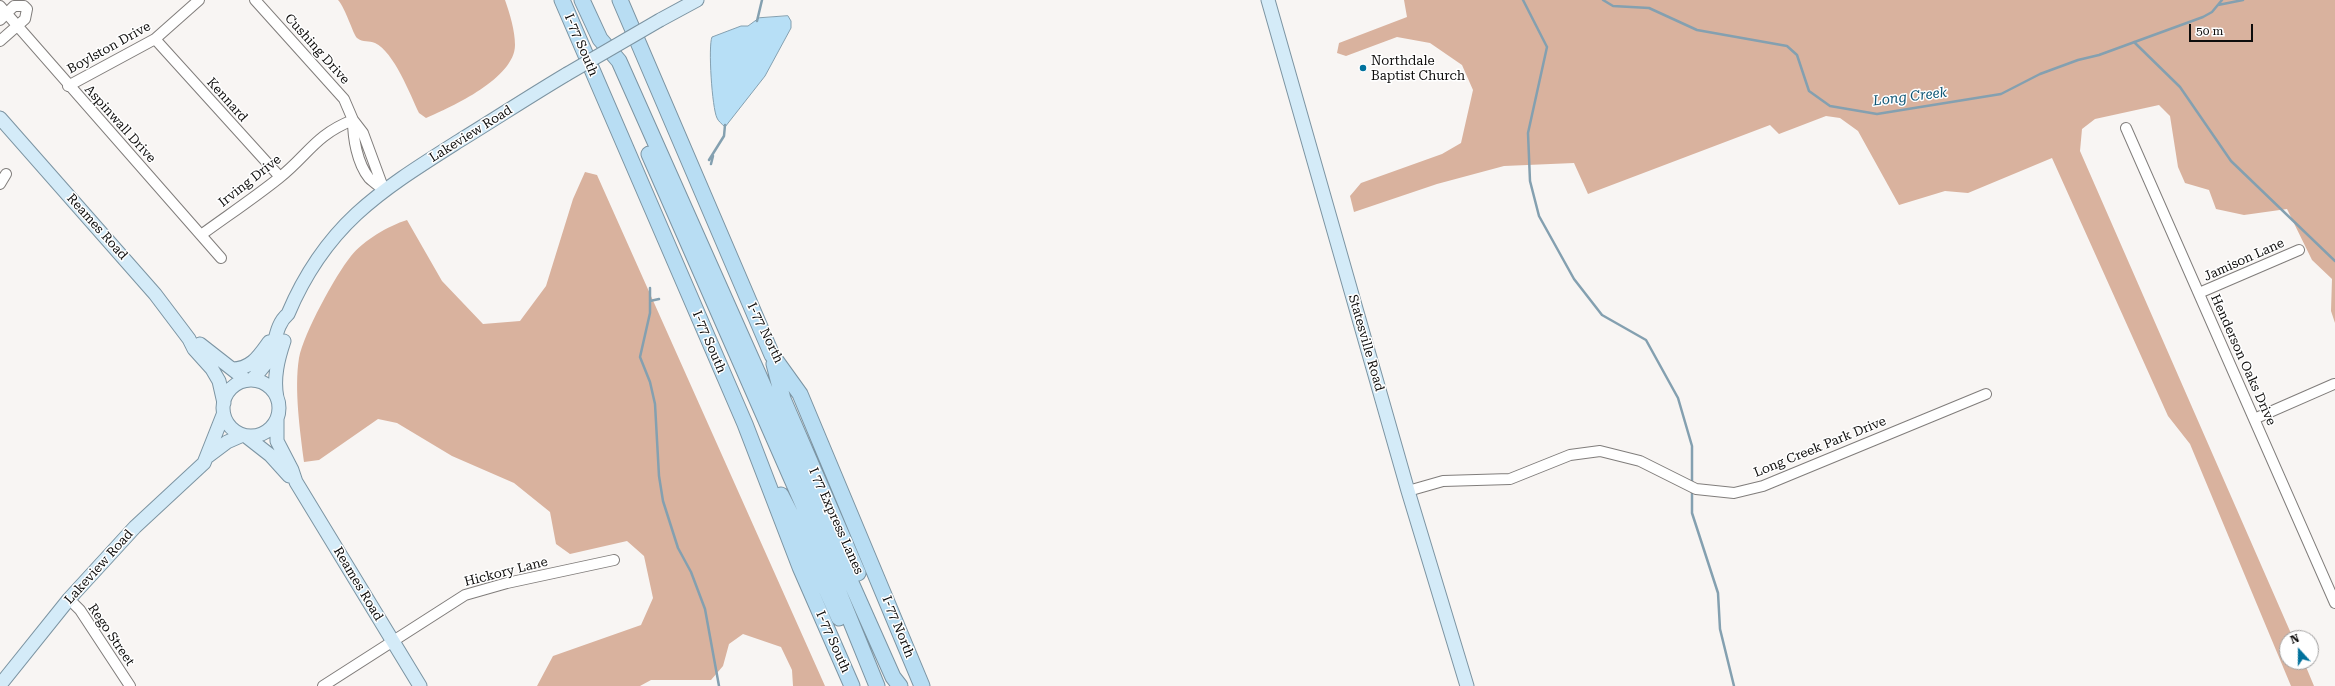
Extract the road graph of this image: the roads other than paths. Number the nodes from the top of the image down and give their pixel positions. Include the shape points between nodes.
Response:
1 (199, 0) edge
2 (255, 0) edge
3 (562, 0) edge
4 (582, 0) edge
5 (620, 0) edge
6 (696, 0) edge
7 (1268, 0) edge
8 (594, 9) edge
9 (2, 13) edge
10 (16, 26) junction
11 (155, 39) junction
12 (0, 41) edge
13 (610, 50) junction
14 (68, 86) junction
15 (625, 86) junction
16 (0, 118) edge
17 (353, 120) junction
18 (2126, 128) dead end
19 (6, 174) dead end
20 (280, 177) junction
21 (0, 184) edge
22 (384, 190) junction
23 (201, 235) junction
24 (2299, 250) dead end
25 (221, 258) dead end
26 (2199, 293) junction
27 (288, 314) junction
28 (277, 331) junction
29 (189, 339) junction
30 (772, 355) junction
31 (232, 369) junction
32 (248, 380) junction
33 (2334, 384) edge
34 (1986, 394) dead end
35 (278, 400) junction
36 (224, 409) junction
37 (277, 419) junction
38 (2254, 419) junction
39 (745, 424) junction
40 (245, 436) junction
41 (207, 457) junction
42 (296, 482) junction
43 (1408, 491) junction
44 (614, 560) dead end
45 (2332, 588) edge
46 (69, 599) junction
47 (2335, 603) edge
48 (393, 642) junction
49 (0, 685) edge
50 (130, 686) edge
51 (323, 686) edge
52 (420, 686) edge
53 (852, 686) edge
54 (869, 686) edge
55 (878, 686) edge
56 (900, 686) edge
57 (904, 686) edge
58 (922, 686) edge
59 (1467, 686) edge

1 - 11 street, Boylston Drive
2 - 17 street, Cushing Drive via 344,99
3 - 39 highway, I-77 South
4 - 8 highway
5 - 30 highway, I-77 North
6 - 13 main road, Lakeview Road, bridge
7 - 43 main road, Statesville Road
8 - 13 highway via 600,39
9 - 10 street, Aspinwall Drive
9 - 10 street via 19,5 27,9 25,19
10 - 12 street
10 - 14 street, Aspinwall Drive
11 - 14 street, Boylston Drive
11 - 20 street, Kennard
13 - 15 highway via 611,66
13 - 22 main road, Lakeview Road, bridge via 567,74
14 - 23 street, Aspinwall Drive
15 - 55 highway
15 - 56 highway
16 - 29 main road, Reames Road via 141,276
17 - 20 street, Irving Drive via 336,127 317,140
17 - 22 street, Cushing Drive via 353,136 365,170 369,178
18 - 26 street, Henderson Oaks Drive
19 - 21 street
20 - 23 street, Irving Drive
22 - 27 main road, Lakeview Road via 354,216 328,244 304,281
23 - 25 street, Aspinwall Drive
24 - 26 street, Jamison Lane
26 - 38 street, Henderson Oaks Drive
27 - 28 main road, Lakeview Road via 281,320
27 - 35 main road, Lakeview Road via 290,322 276,370 275,387
28 - 31 main road via 253,362 240,369
28 - 32 main road, Lakeview Road via 265,365
29 - 31 main road, Reames Road
29 - 36 main road, Reames Road via 219,381
30 - 57 highway, I 77 Express Lanes via 783,399 857,569
30 - 58 highway, I-77 North via 800,394
31 - 32 main road, Reames Road
32 - 35 main road via 266,385
32 - 36 main road via 231,388
33 - 38 street
34 - 43 street, Long Creek Park Drive via 1763,486 1734,493 1696,489 1640,460 1600,450 1570,455 1510,479 1444,481
35 - 37 main road
36 - 40 main road via 230,426
36 - 41 main road, Lakeview Road
37 - 40 main road via 264,434
37 - 42 main road, Reames Road via 278,441
38 - 45 street, Henderson Oaks Drive
39 - 53 highway, I-77 South via 800,567
39 - 54 highway via 804,538
40 - 41 main road, Lakeview Road via 227,442
40 - 42 main road, Reames Road via 270,455
41 - 46 main road, Lakeview Road via 194,473 135,526
42 - 48 main road, Reames Road
43 - 59 main road, Statesville Road
44 - 48 street, Hickory Lane via 507,583 465,595
45 - 47 street, Henderson Oaks Drive
46 - 49 main road, Lakeview Road
46 - 50 street, Rego Street via 80,610
48 - 51 street, Hickory Lane
48 - 52 main road, Reames Road

